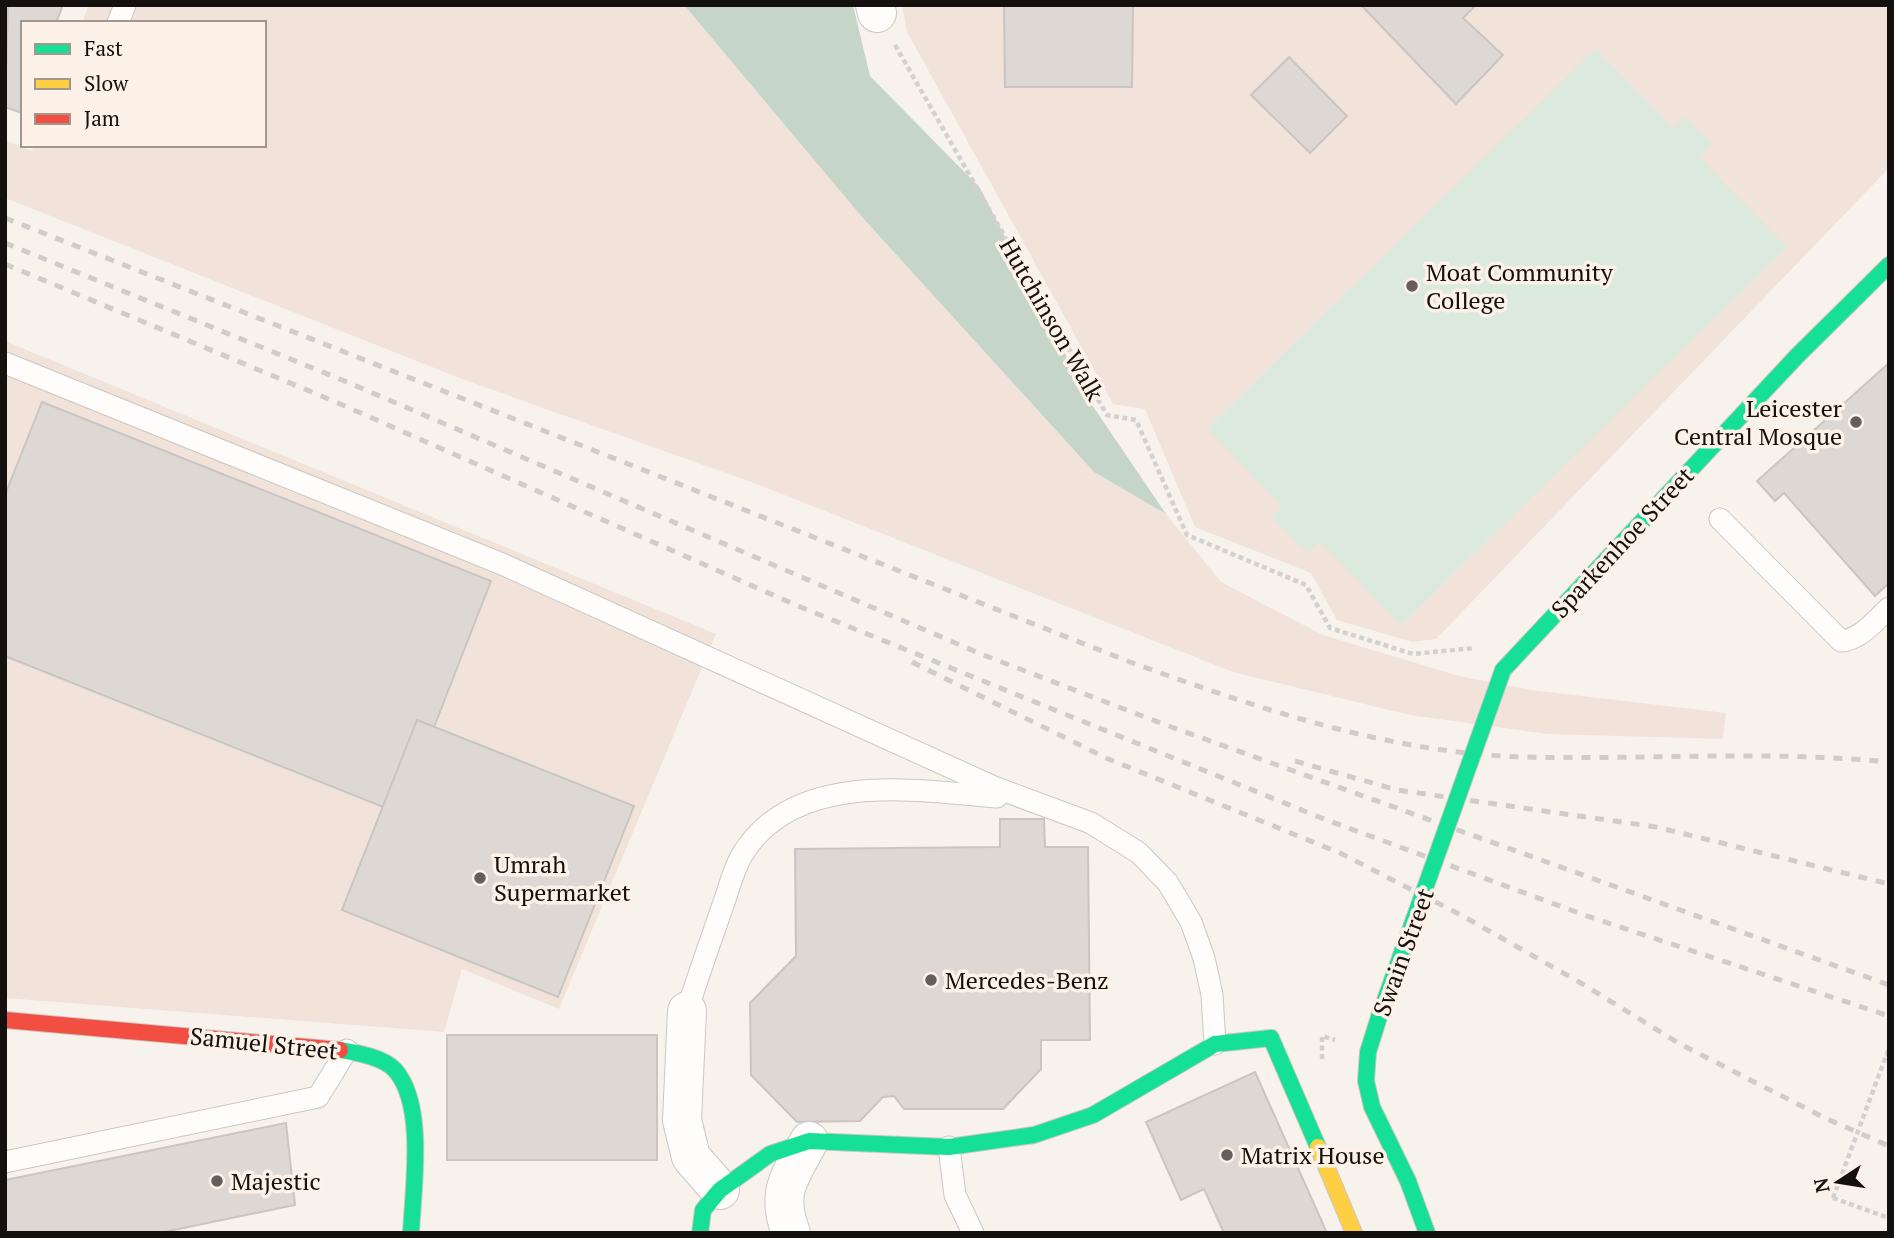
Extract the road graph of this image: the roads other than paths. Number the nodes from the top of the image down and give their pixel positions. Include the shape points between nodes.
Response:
1 (1889, 265) edge
2 (5, 363) edge
3 (1720, 519) dead end
4 (1889, 608) edge
5 (1503, 670) joint
6 (994, 787) junction
7 (687, 1011) joint
8 (5, 1020) edge
9 (1215, 1044) junction
10 (347, 1050) junction
11 (809, 1141) junction
12 (949, 1147) junction
13 (5, 1162) edge
14 (720, 1190) junction
15 (411, 1233) edge
16 (700, 1233) edge
17 (791, 1233) edge
18 (973, 1233) edge
19 (1354, 1233) edge
20 (1427, 1233) edge

1 - 5 street, Sparkenhoe Street via 1797,356
2 - 6 lane via 502,564
3 - 4 lane via 1841,641 1859,635
5 - 20 street, Swain Street, bridge via 1368,1052 1366,1081 1372,1107
6 - 7 lane via 997,797 892,788 816,800 783,814 759,832 741,856
6 - 9 lane via 1091,823 1139,853 1168,883 1191,922 1204,958
7 - 14 street via 682,1120 691,1157
8 - 10 street, Samuel Street
9 - 12 street via 1093,1115 1034,1135
9 - 19 street via 1271,1038
10 - 13 lane via 318,1097
10 - 15 street, Samuel Street via 393,1068 410,1096
11 - 12 street
11 - 14 street via 770,1154
11 - 17 street via 784,1187 782,1211
12 - 18 lane via 955,1195
14 - 16 street via 703,1210

